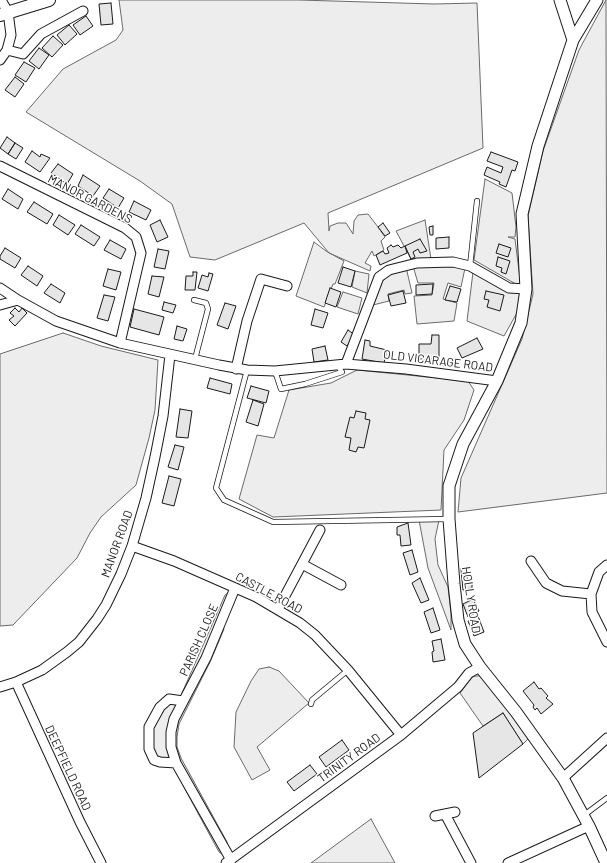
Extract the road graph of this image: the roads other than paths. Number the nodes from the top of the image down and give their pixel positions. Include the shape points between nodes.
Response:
1 (1, 0) edge
2 (49, 0) edge
3 (560, 0) edge
4 (597, 0) edge
5 (83, 10) dead end
6 (4, 13) edge
7 (573, 40) junction
8 (7, 50) junction
9 (0, 60) edge
10 (0, 166) edge
11 (477, 201) dead end
12 (470, 266) junction
13 (287, 286) dead end
14 (0, 288) edge
15 (526, 290) junction
16 (18, 300) junction
17 (194, 300) dead end
18 (0, 305) edge
19 (120, 343) junction
20 (170, 355) junction
21 (195, 359) junction
22 (341, 364) junction
23 (236, 369) junction
24 (247, 370) junction
25 (275, 371) junction
26 (497, 381) junction
27 (449, 519) junction
28 (320, 530) dead end
29 (132, 546) junction
30 (531, 561) dead end
31 (302, 564) junction
32 (607, 565) edge
33 (341, 585) dead end
34 (235, 588) junction
35 (591, 594) junction
36 (278, 609) junction
37 (607, 642) edge
38 (480, 667) junction
39 (348, 670) junction
40 (16, 682) junction
41 (0, 687) edge
42 (183, 701) junction
43 (311, 704) dead end
44 (401, 735) junction
45 (607, 738) edge
46 (176, 763) junction
47 (563, 778) junction
48 (607, 798) edge
49 (455, 812) dead end
50 (445, 814) junction
51 (435, 816) dead end
52 (583, 816) junction
53 (589, 826) junction
54 (229, 861) edge
55 (101, 863) edge
56 (471, 863) edge
57 (508, 863) edge
58 (606, 863) edge

1 - 6 street
2 - 6 main road
3 - 7 street
4 - 7 street, OLD VICARAGE ROAD
5 - 8 street via 39,32 23,54
6 - 8 street via 11,35
7 - 15 street, OLD VICARAGE ROAD via 538,146 522,214
8 - 9 street
10 - 19 street, MANOR GARDENS via 124,228 136,237 140,253
11 - 12 lane
12 - 15 street via 509,288
12 - 22 street via 453,262 417,263 389,270 379,277
13 - 23 street via 261,279 246,320
14 - 16 street, OLD VICARAGE ROAD
15 - 26 street, OLD VICARAGE ROAD via 521,323
16 - 18 street
16 - 19 street, OLD VICARAGE ROAD via 56,321
17 - 21 lane via 206,303 208,309
19 - 20 street, OLD VICARAGE ROAD
20 - 21 street, OLD VICARAGE ROAD
20 - 29 street, MANOR ROAD via 155,457
21 - 23 street, OLD VICARAGE ROAD
22 - 25 street, OLD VICARAGE ROAD
22 - 25 lane via 342,372 281,389
22 - 26 street, OLD VICARAGE ROAD via 406,369
23 - 24 street, OLD VICARAGE ROAD
24 - 25 street, OLD VICARAGE ROAD
24 - 27 lane via 216,488 224,500 273,522
26 - 27 street, HOLLY ROAD via 463,444 449,486
27 - 38 street, HOLLY ROAD via 458,620 465,644
28 - 31 street
29 - 34 street, CASTLE ROAD
29 - 40 street, MANOR ROAD via 106,605 79,642 42,670
30 - 35 street via 546,583 562,591
31 - 33 street
31 - 36 street
32 - 35 street via 598,572
34 - 36 street, CASTLE ROAD
34 - 42 street, PARISH CLOSE via 206,658
35 - 37 street via 592,612
36 - 39 street, CASTLE ROAD via 315,635
38 - 44 street, TRINITY ROAD via 469,673 458,687
38 - 47 street, HOLLY ROAD
39 - 43 lane via 312,700
39 - 44 street, CASTLE ROAD
40 - 41 street, MANOR ROAD
40 - 55 street, DEEPFIELD ROAD
42 - 46 street, PARISH CLOSE via 171,732
42 - 46 street via 169,699 160,707 149,727 149,749 154,760
44 - 54 street, TRINITY ROAD
45 - 47 street
46 - 54 street, PARISH CLOSE
47 - 52 street, HOLLY ROAD
48 - 52 lane
49 - 50 street
50 - 51 street
50 - 56 street
52 - 53 street, HOLLY ROAD
53 - 57 street
53 - 58 street, HOLLY ROAD

